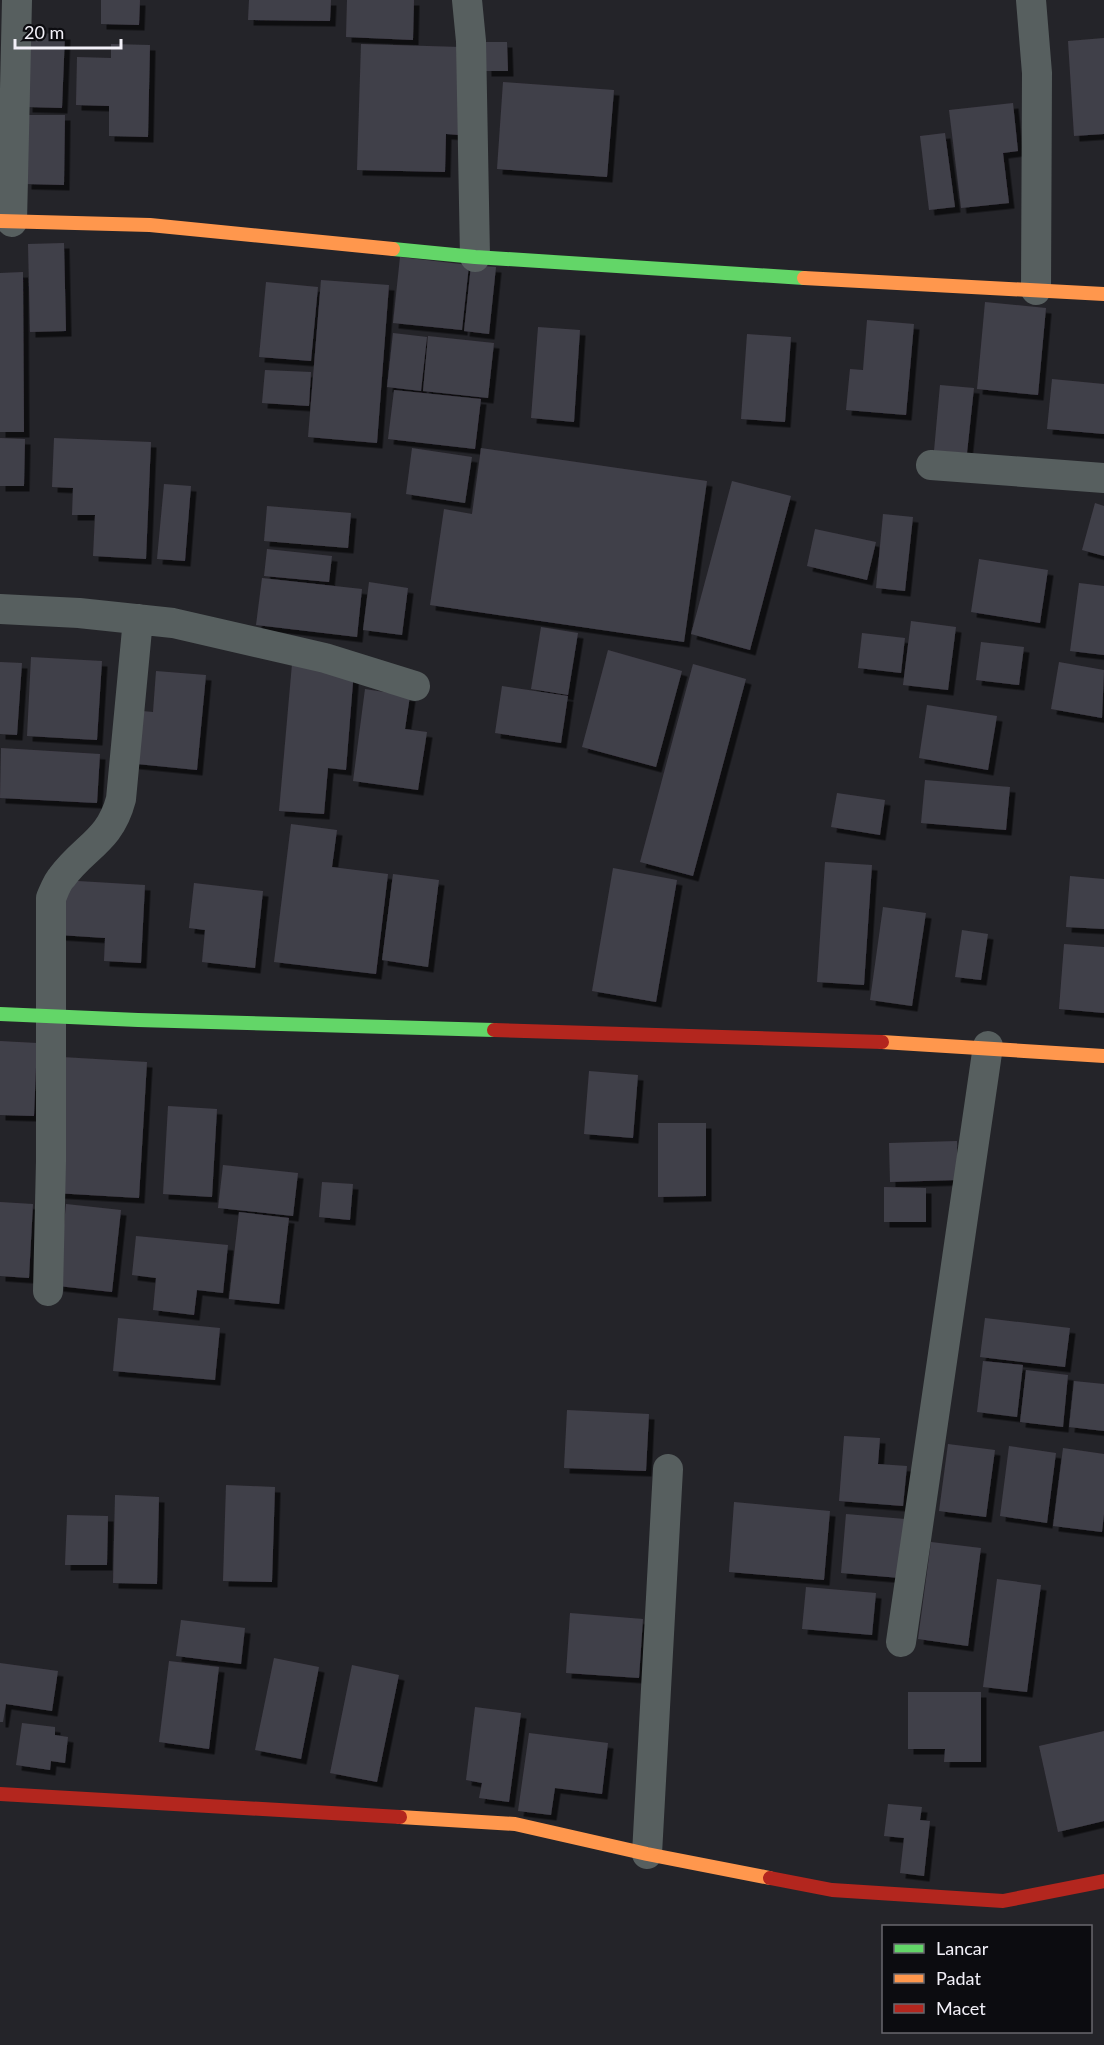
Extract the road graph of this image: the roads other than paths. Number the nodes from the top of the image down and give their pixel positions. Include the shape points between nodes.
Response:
1 (17, 0) edge
2 (467, 0) edge
3 (1031, 0) edge
4 (6, 221) edge
5 (475, 256) junction
6 (1036, 290) junction
7 (1104, 294) edge
8 (931, 465) dead end
9 (1104, 478) edge
10 (0, 609) edge
11 (138, 619) junction
12 (415, 686) dead end
13 (0, 1014) edge
14 (50, 1016) junction
15 (988, 1046) junction
16 (1104, 1056) edge
17 (48, 1291) dead end
18 (668, 1469) dead end
19 (901, 1642) dead end
20 (0, 1794) edge
21 (647, 1854) junction
22 (1104, 1881) edge

1 - 4 street
2 - 5 street
3 - 6 street via 1037,72
4 - 5 street via 150,225
5 - 6 street
6 - 7 street
8 - 9 street
10 - 11 street
11 - 12 street via 173,623 325,658
11 - 14 street via 122,799 117,817 61,877 51,898
13 - 14 street
14 - 15 street
14 - 17 street
15 - 16 street
15 - 19 street
18 - 21 street
20 - 21 street via 515,1824
21 - 22 street via 832,1890 1003,1901

